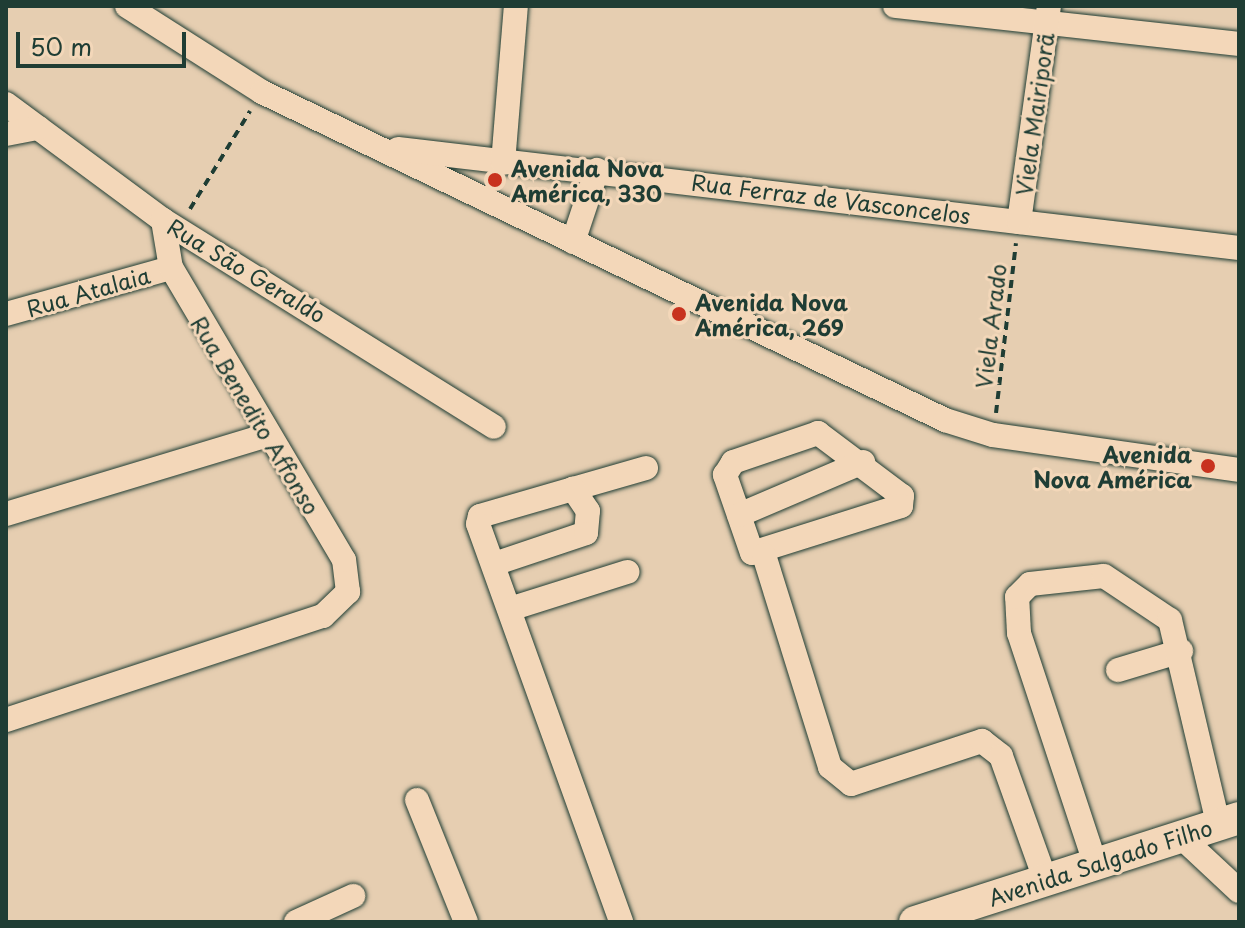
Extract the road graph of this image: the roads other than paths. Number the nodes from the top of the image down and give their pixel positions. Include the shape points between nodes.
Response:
1 (127, 6) edge
2 (516, 6) edge
3 (895, 6) edge
4 (1048, 14) edge
5 (1239, 44) edge
6 (6, 104) edge
7 (38, 128) junction
8 (6, 134) edge
9 (376, 146) junction
10 (503, 163) junction
11 (597, 170) junction
12 (1019, 222) junction
13 (171, 224) junction
14 (573, 242) junction
15 (1239, 248) edge
16 (171, 268) junction
17 (6, 314) edge
18 (494, 427) dead end
19 (265, 436) junction
20 (863, 462) junction
21 (646, 468) dead end
22 (1239, 470) edge
23 (573, 489) junction
24 (6, 514) edge
25 (739, 515) junction
26 (764, 555) junction
27 (494, 564) junction
28 (627, 572) dead end
29 (513, 608) junction
30 (1181, 651) junction
31 (1118, 670) dead end
32 (6, 720) edge
33 (417, 800) dead end
34 (1228, 821) edge
35 (1179, 835) junction
36 (1095, 863) junction
37 (1045, 879) junction
38 (1239, 891) edge
39 (353, 896) dead end
40 (296, 922) edge
41 (466, 922) edge
42 (621, 922) edge
43 (915, 922) edge

1 - 9 street via 262,92
2 - 10 street
3 - 4 street
4 - 5 street
4 - 12 street, Viela Mairiporã
6 - 7 street, Rua São Geraldo
7 - 8 street
7 - 13 street, Rua São Geraldo
9 - 10 street, Rua Ferraz de Vasconcelos
9 - 14 street
10 - 11 street, Rua Ferraz de Vasconcelos
11 - 12 street, Rua Ferraz de Vasconcelos
11 - 14 street
12 - 15 street, Rua Ferraz de Vasconcelos
13 - 16 street, Rua Benedito Affonso
13 - 18 street, Rua São Geraldo
14 - 22 street via 884,393 993,435
16 - 17 street, Rua Atalaia
16 - 19 street, Rua Benedito Affonso
19 - 24 street
19 - 32 street, Rua Benedito Affonso via 344,560 348,592 339,606
20 - 25 street
20 - 25 street via 818,433 733,462 725,475
20 - 26 street via 902,496 901,506
21 - 23 street
23 - 27 street via 588,511 586,533
23 - 27 street via 480,516
25 - 26 street via 752,553
26 - 37 street via 830,767 851,784 982,741 1001,756
27 - 29 street
28 - 29 street
29 - 42 street
30 - 31 street
30 - 34 street
30 - 36 street via 1170,620 1104,576 1030,584 1017,597 1019,633
33 - 41 street
34 - 35 main road, Avenida Salgado Filho
35 - 36 main road, Avenida Salgado Filho
35 - 38 street
36 - 37 main road, Avenida Salgado Filho
37 - 43 main road, Avenida Salgado Filho
39 - 40 street

